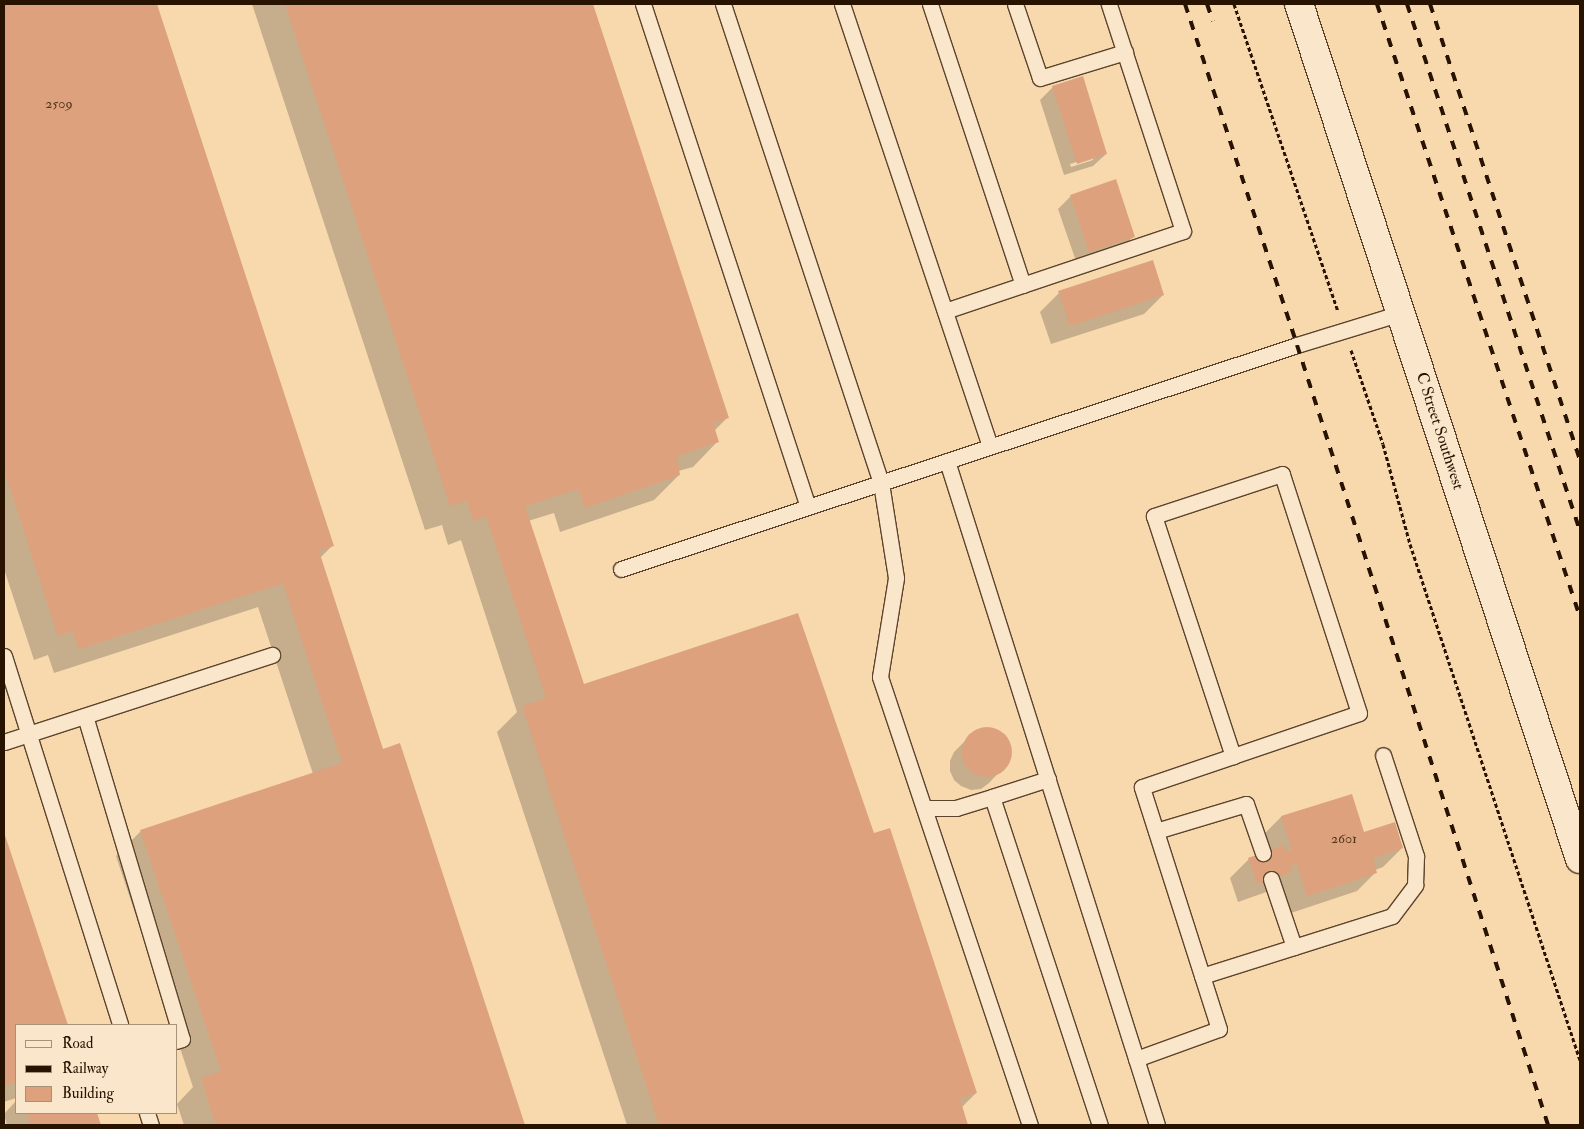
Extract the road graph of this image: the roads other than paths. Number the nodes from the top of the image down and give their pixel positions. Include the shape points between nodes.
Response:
1 (643, 4) edge
2 (723, 4) edge
3 (842, 4) edge
4 (930, 4) edge
5 (1015, 4) edge
6 (1109, 4) edge
7 (1299, 4) edge
8 (1125, 52) junction
9 (1023, 285) junction
10 (945, 311) junction
11 (1401, 313) junction
12 (990, 446) junction
13 (947, 461) junction
14 (881, 483) junction
15 (808, 507) junction
16 (621, 569) dead end
17 (272, 655) dead end
18 (4, 656) edge
19 (84, 716) junction
20 (30, 734) junction
21 (4, 742) edge
22 (1383, 755) dead end
23 (1233, 756) junction
24 (1048, 779) junction
25 (992, 797) junction
26 (924, 808) junction
27 (1156, 831) junction
28 (1263, 853) dead end
29 (1580, 859) edge
30 (1271, 879) dead end
31 (1294, 947) junction
32 (1202, 976) junction
33 (120, 1024) edge
34 (177, 1024) edge
35 (178, 1026) edge
36 (178, 1040) edge
37 (1136, 1058) junction
38 (1030, 1125) edge
39 (1100, 1125) edge
40 (1157, 1125) edge

1 - 15 lane
2 - 14 lane
3 - 10 lane
4 - 9 lane
5 - 8 lane via 1040,78
6 - 8 lane
7 - 11 main road, C Street Southwest
8 - 9 lane via 1183,231
9 - 10 lane
10 - 12 lane
11 - 12 lane
11 - 29 main road, C Street Southwest
12 - 13 lane
13 - 14 lane
13 - 24 lane
14 - 15 lane
14 - 26 lane via 896,578 880,677
15 - 16 lane
17 - 19 lane
18 - 20 lane
19 - 20 lane
19 - 34 lane
20 - 21 lane
20 - 33 lane
22 - 31 lane via 1416,856 1415,885 1392,916
23 - 23 lane via 1359,713 1282,474 1154,516
23 - 27 lane via 1142,787
24 - 25 lane
24 - 37 lane
25 - 26 lane via 956,808
25 - 39 lane
26 - 38 lane
27 - 28 lane via 1246,804
27 - 32 lane
30 - 31 lane
31 - 32 lane
32 - 37 lane via 1219,1029
35 - 36 lane via 182,1039
37 - 40 lane

